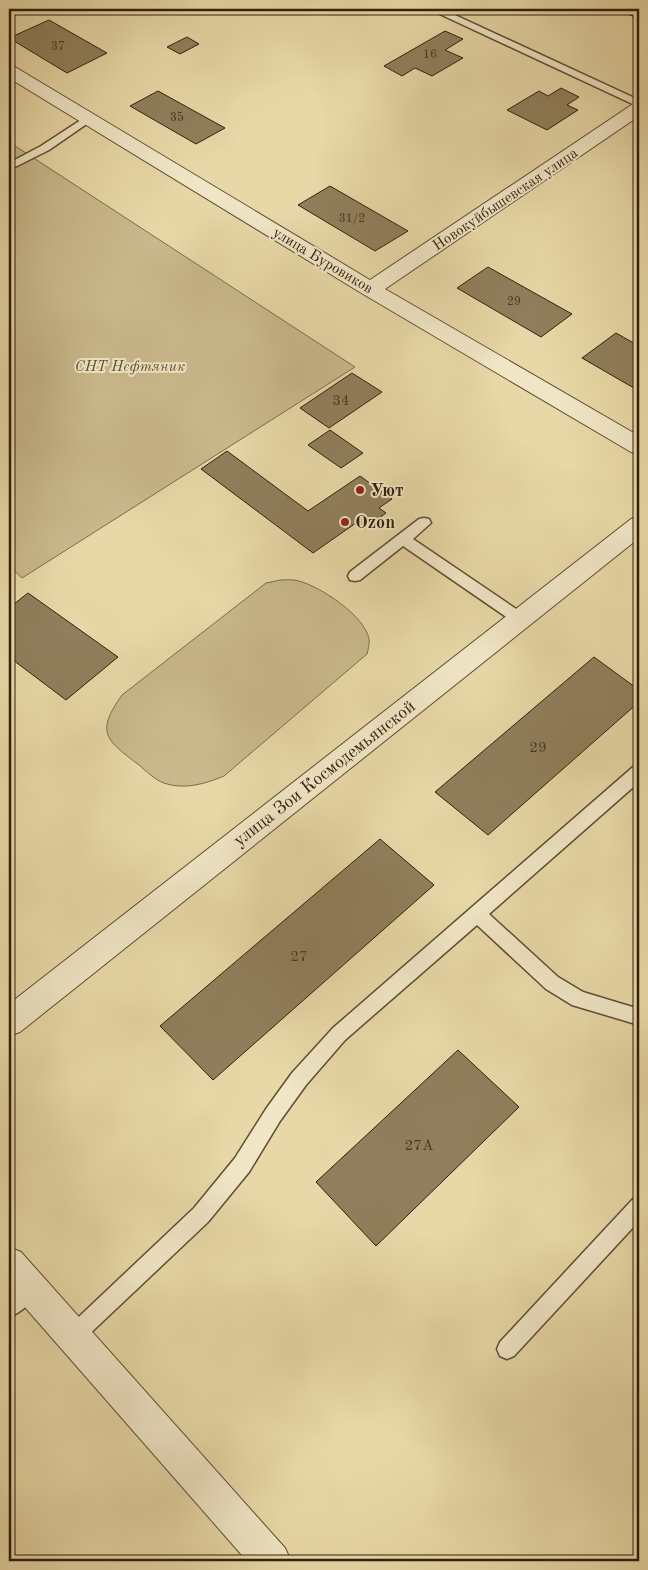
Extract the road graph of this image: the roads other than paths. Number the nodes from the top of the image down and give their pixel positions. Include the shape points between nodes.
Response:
1 (434, 9) edge
2 (9, 71) edge
3 (639, 106) edge
4 (87, 119) junction
5 (9, 167) edge
6 (370, 289) junction
7 (639, 446) edge
8 (424, 523) dead end
9 (639, 524) edge
10 (403, 539) junction
11 (355, 576) dead end
12 (520, 619) junction
13 (639, 772) edge
14 (476, 914) junction
15 (639, 1017) edge
16 (9, 1022) edge
17 (639, 1207) edge
18 (16, 1287) edge
19 (73, 1336) junction
20 (507, 1348) dead end
21 (272, 1561) edge

1 - 3 lane
2 - 4 street, улица Буровиков
3 - 6 street, Новокуйбышевская улица
4 - 5 lane via 45,148
4 - 6 street, улица Буровиков
6 - 7 street, улица Буровиков
8 - 10 lane
9 - 12 street, улица Зои Космодемьянской
10 - 11 lane
10 - 12 lane
12 - 16 street, улица Зои Космодемьянской
13 - 14 lane
14 - 15 lane via 552,984 578,999
14 - 19 lane via 339,1034 299,1079 273,1114 242,1166 201,1215
17 - 20 lane
18 - 19 street
19 - 21 street

